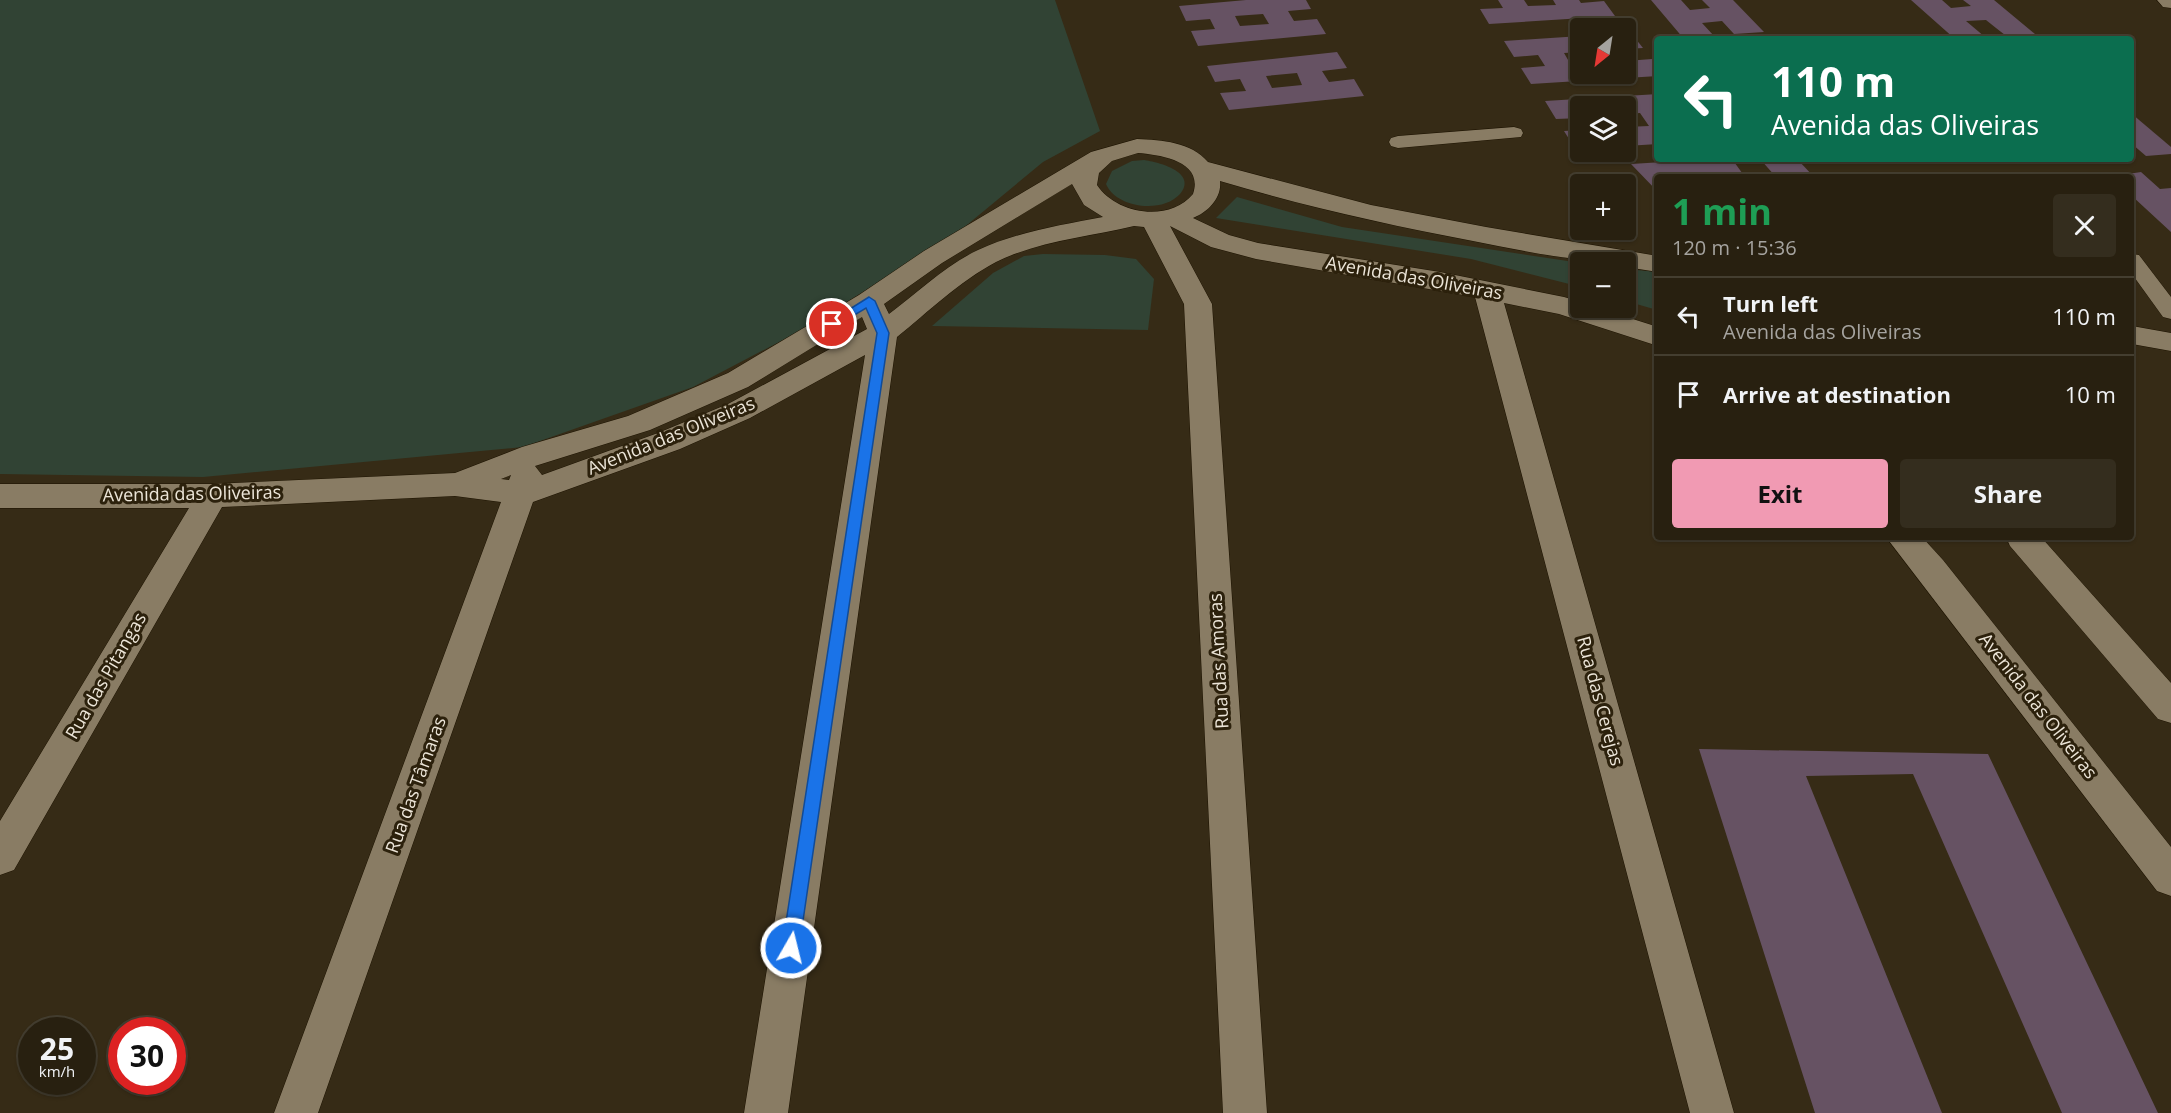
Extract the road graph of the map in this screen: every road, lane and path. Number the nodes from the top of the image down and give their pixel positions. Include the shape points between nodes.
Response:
1 (1514, 133) dead end
2 (1398, 142) dead end
3 (1100, 157) junction
4 (1203, 168) junction
5 (1152, 218) junction
6 (1654, 263) edge
7 (2134, 263) edge
8 (1487, 290) junction
9 (2171, 312) edge
10 (876, 317) junction
11 (2134, 335) edge
12 (1654, 336) edge
13 (2171, 342) edge
14 (533, 455) junction
15 (455, 484) junction
16 (522, 494) junction
17 (0, 496) edge
18 (212, 496) junction
19 (1905, 540) edge
20 (2025, 540) edge
21 (2171, 708) edge
22 (0, 857) edge
23 (2171, 878) edge
24 (296, 1113) edge
25 (766, 1113) edge
26 (1245, 1113) edge
27 (1712, 1113) edge

1 - 2 lane
3 - 4 street, Avenida das Oliveiras via 1137,146 1158,147 1191,159
3 - 5 street, Avenida das Oliveiras via 1088,167 1083,180 1085,192 1095,204 1112,213
3 - 10 street, Avenida das Oliveiras via 933,257
4 - 5 street, Avenida das Oliveiras via 1208,191 1201,202 1189,211
4 - 6 street, Avenida das Oliveiras via 1266,189 1382,215
5 - 8 street, Avenida das Oliveiras via 1256,251
5 - 10 street, Avenida das Oliveiras via 1039,238 987,256 952,279
5 - 26 street, Rua das Amoras via 1198,304
7 - 9 lane
8 - 12 street, Avenida das Oliveiras via 1564,306
8 - 27 street, Rua das Cerejas
10 - 14 street, Avenida das Oliveiras via 639,423
10 - 16 street, Avenida das Oliveiras via 739,411 669,441
10 - 25 street
11 - 13 street
14 - 15 street, Avenida das Oliveiras
14 - 16 street, Rua das Tâmaras
15 - 16 street, Avenida das Oliveiras
15 - 18 street, Avenida das Oliveiras
16 - 24 street, Rua das Tâmaras
17 - 18 street, Avenida das Oliveiras
18 - 22 street, Rua das Pitangas
19 - 23 street, Avenida das Oliveiras via 1939,578
20 - 21 street

